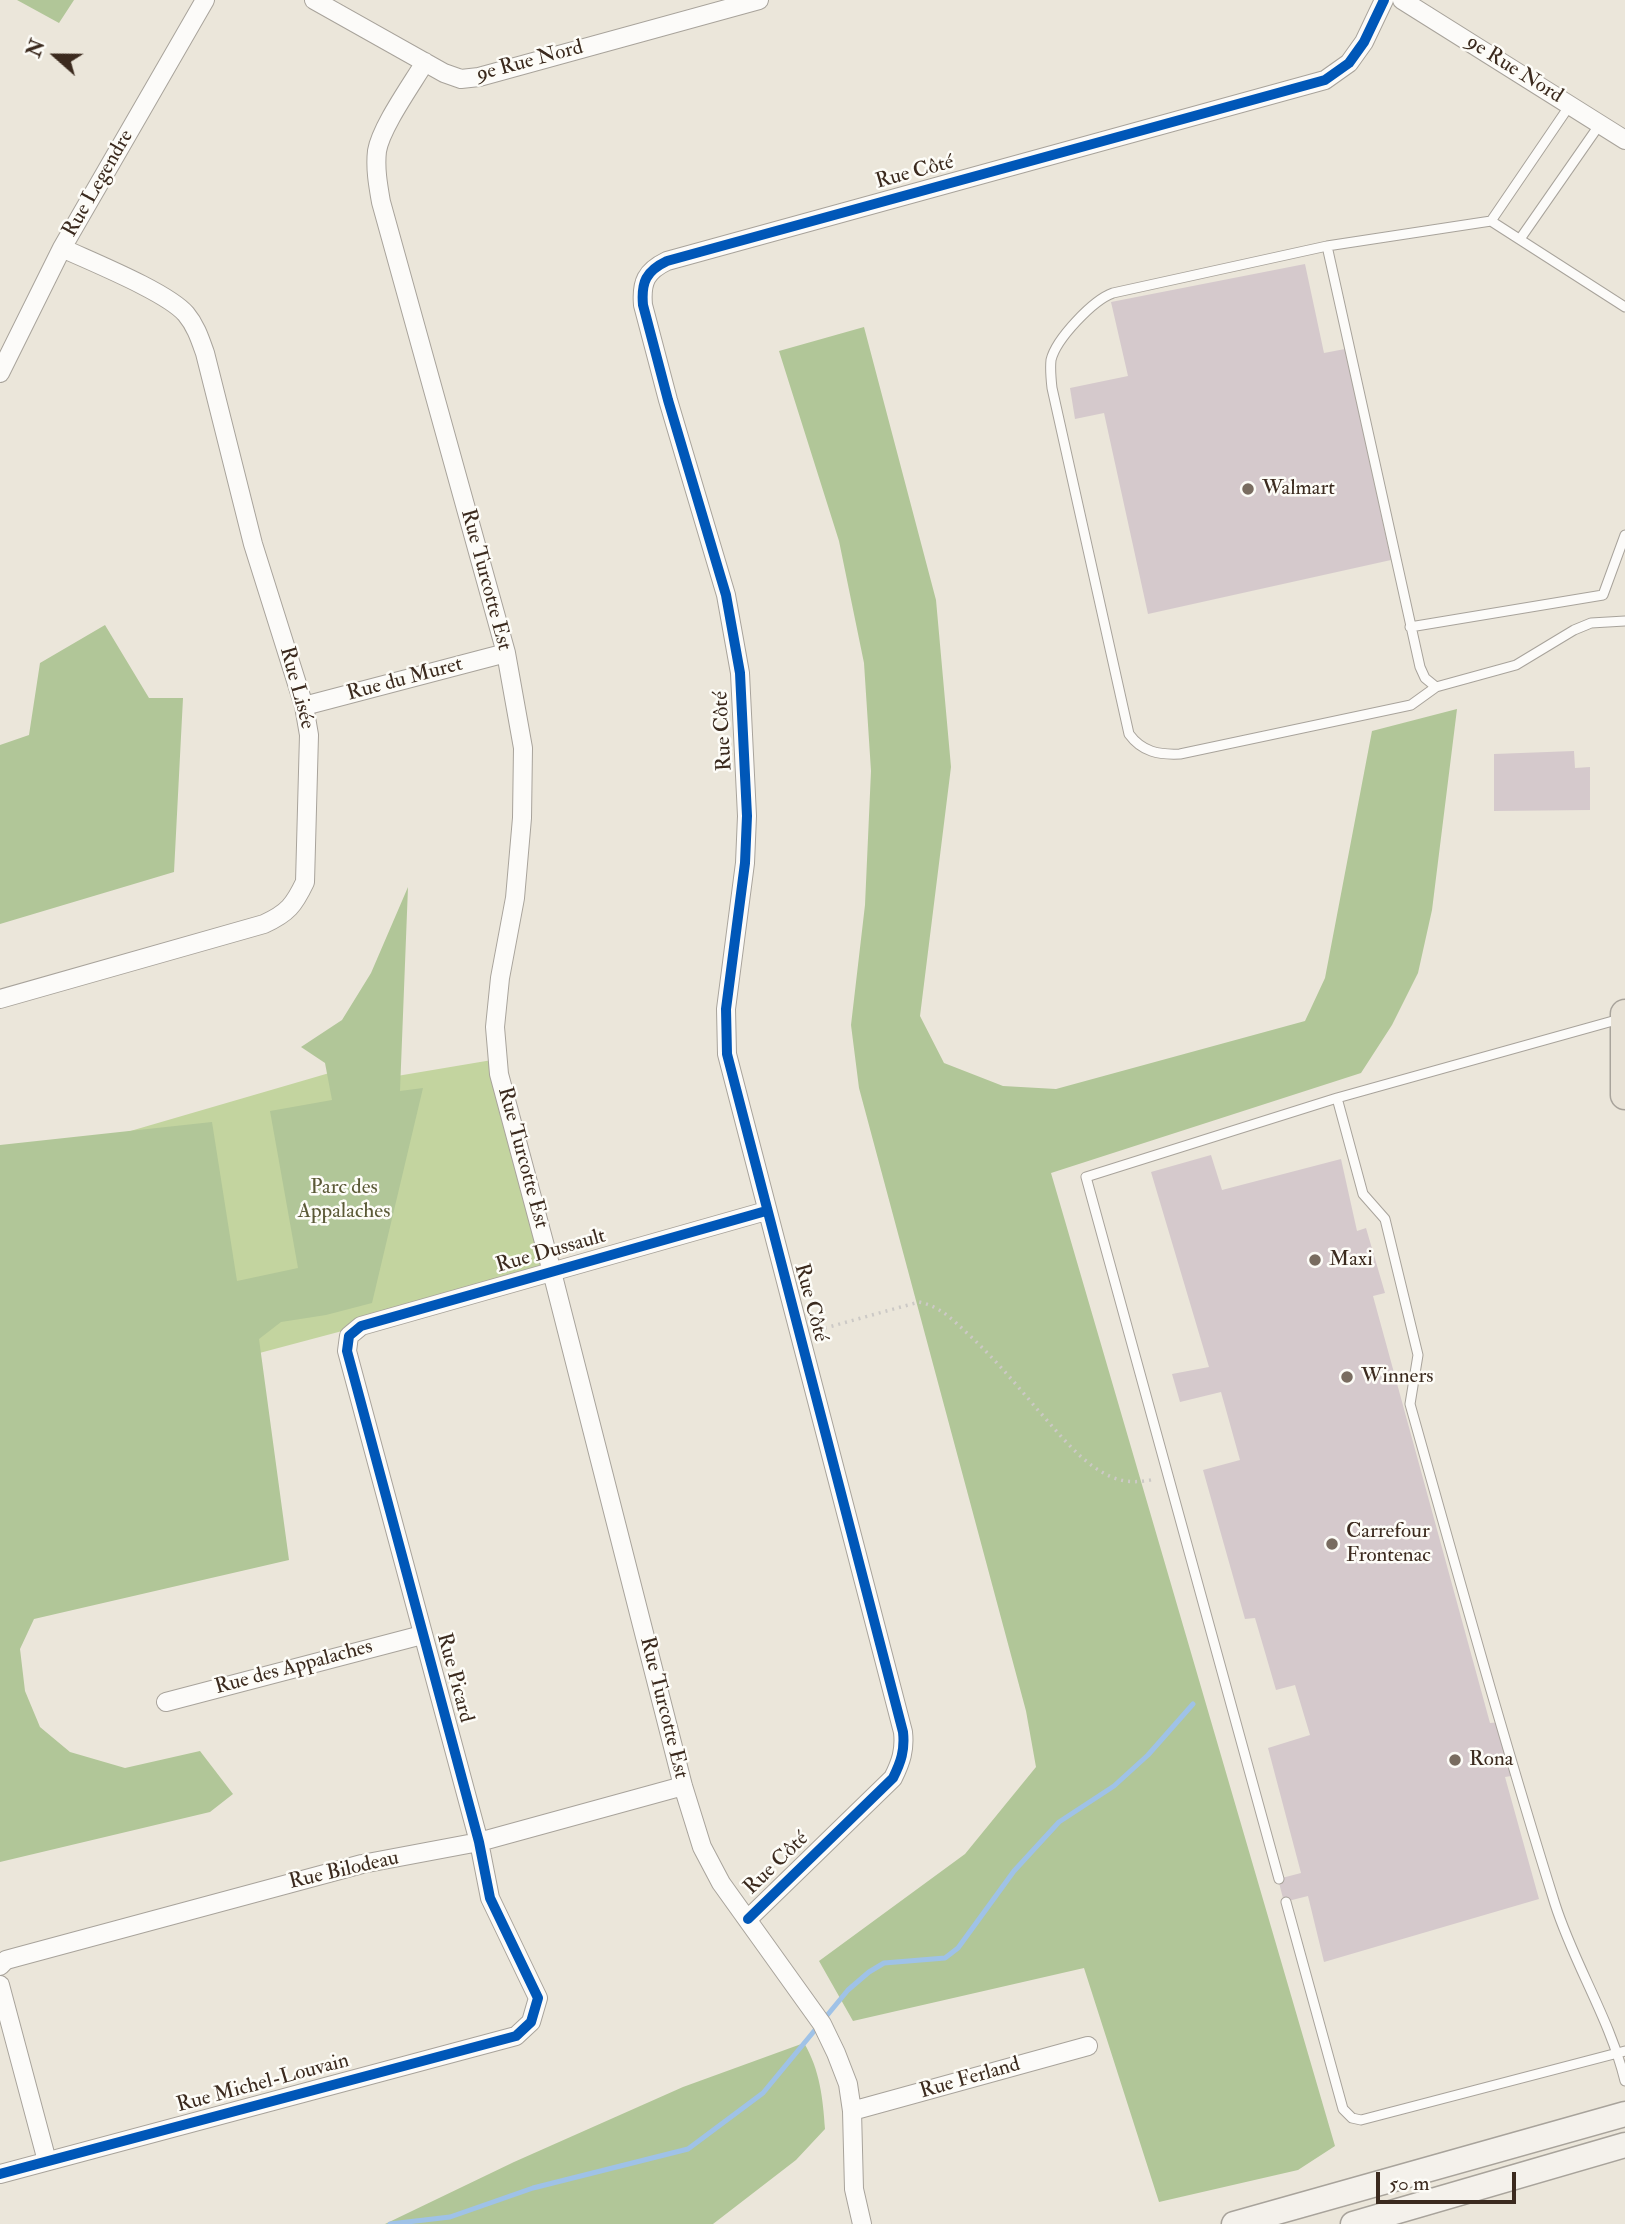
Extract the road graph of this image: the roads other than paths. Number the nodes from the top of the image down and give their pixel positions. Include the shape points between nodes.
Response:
1 (205, 0) edge
2 (314, 0) edge
3 (759, 0) edge
4 (1384, 0) edge
5 (1402, 0) edge
6 (425, 62) junction
7 (1570, 105) junction
8 (1600, 124) junction
9 (1625, 139) edge
10 (1491, 221) junction
11 (1520, 239) junction
12 (1327, 246) junction
13 (62, 248) junction
14 (1625, 307) edge
15 (0, 373) edge
16 (1625, 535) edge
17 (1625, 621) edge
18 (1410, 627) junction
19 (506, 653) junction
20 (1436, 687) junction
21 (304, 706) junction
22 (0, 999) edge
23 (1625, 1016) edge
24 (1625, 1095) edge
25 (1337, 1098) junction
26 (766, 1211) junction
27 (552, 1272) junction
28 (349, 1336) joint
29 (422, 1635) junction
30 (166, 1702) dead end
31 (683, 1786) junction
32 (479, 1842) junction
33 (1279, 1879) dead end
34 (1286, 1902) dead end
35 (748, 1919) junction
36 (3, 1963) edge
37 (0, 1985) edge
38 (531, 2022) joint
39 (1087, 2046) dead end
40 (1622, 2052) edge
41 (1625, 2081) edge
42 (852, 2111) junction
43 (1625, 2114) edge
44 (1625, 2145) edge
45 (47, 2161) junction
46 (0, 2174) edge
47 (1242, 2223) edge
48 (862, 2224) edge
49 (1353, 2224) edge

1 - 13 street, Rue Legendre
2 - 6 street, 9e Rue Nord
3 - 6 street, 9e Rue Nord via 479,77 461,79
4 - 26 street, Rue Côté via 1349,63 1325,80 667,261 645,278 643,305 726,596 740,673 746,863 726,1009 726,1054
5 - 7 street, 9e Rue Nord
6 - 19 street, Rue Turcotte Est via 377,149 381,202
7 - 8 street, 9e Rue Nord
7 - 10 lane
8 - 9 street, 9e Rue Nord
8 - 11 lane
10 - 11 lane
10 - 12 lane
11 - 14 lane
12 - 18 lane
12 - 20 lane via 1102,296 1056,346 1051,359 1052,388 1129,734 1150,752 1180,754 1411,705
13 - 15 street, Rue Legendre
13 - 21 street, Rue Lisée via 168,300 197,329 253,544
16 - 18 lane via 1603,595
17 - 20 lane via 1591,623 1516,665
18 - 20 lane via 1420,667
19 - 21 street, Rue du Muret
19 - 27 street, Rue Turcotte Est via 523,748 522,818 495,1027 499,1074
21 - 22 street, Rue Lisée via 311,749 305,882 296,902 282,916
23 - 24 main road
23 - 25 lane
25 - 33 lane via 1086,1177
25 - 40 lane via 1363,1194 1385,1219 1418,1355 1410,1404 1560,1921
26 - 27 street, Rue Dussault
26 - 35 street, Rue Côté via 905,1746 893,1778
27 - 28 street, Rue Dussault via 361,1326
27 - 31 street, Rue Turcotte Est
28 - 29 street, Rue Picard via 347,1351
29 - 30 street, Rue des Appalaches
29 - 32 street, Rue Picard
31 - 32 street, Rue Bilodeau
31 - 35 street, Rue Turcotte Est via 702,1847
32 - 36 street, Rue Bilodeau via 362,1864
32 - 38 street, Rue Picard via 490,1898 538,1998
34 - 40 lane via 1343,2109 1352,2118 1361,2120
35 - 42 street, Rue Turcotte Est via 822,2024 848,2084
37 - 45 street
38 - 45 street, Rue Michel-Louvain via 516,2036
39 - 42 street, Rue Ferland
40 - 41 lane
42 - 48 street, Rue Turcotte Est via 854,2189
43 - 47 street
44 - 49 street
45 - 46 street, Rue Michel-Louvain

